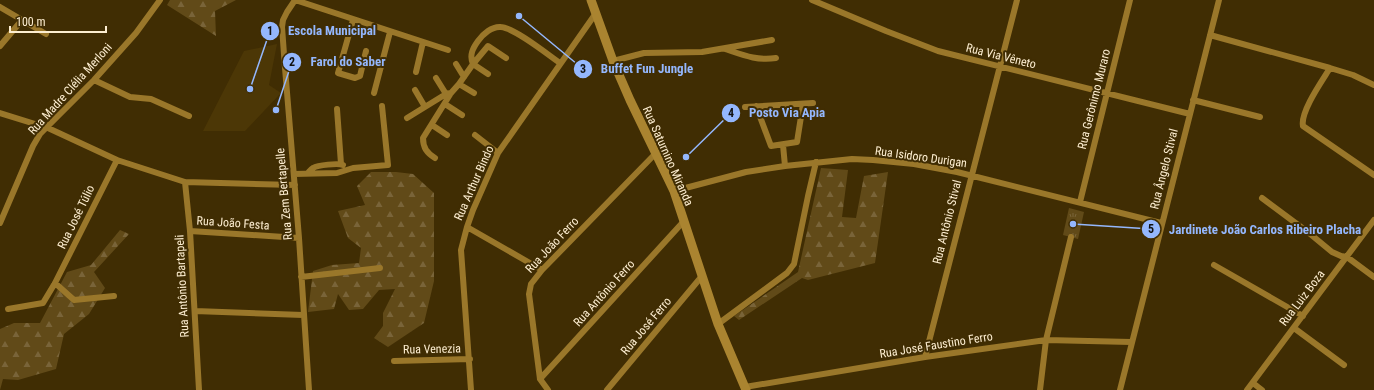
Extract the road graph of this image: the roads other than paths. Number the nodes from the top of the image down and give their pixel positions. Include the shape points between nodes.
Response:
1 (160, 0) edge
2 (295, 0) edge
3 (590, 0) edge
4 (812, 0) edge
5 (1017, 0) edge
6 (1130, 0) edge
7 (1219, 0) edge
8 (0, 7) edge
9 (596, 13) junction
10 (22, 20) junction
11 (353, 20) junction
12 (390, 32) junction
13 (46, 34) dead end
14 (1210, 35) junction
15 (772, 40) dead end
16 (423, 42) junction
17 (0, 46) edge
18 (724, 49) junction
19 (448, 50) dead end
20 (366, 51) dead end
21 (506, 58) dead end
22 (776, 58) dead end
23 (613, 61) junction
24 (560, 63) junction
25 (456, 64) dead end
26 (473, 64) junction
27 (999, 67) junction
28 (1330, 68) junction
29 (416, 72) dead end
30 (488, 74) dead end
31 (464, 77) junction
32 (436, 78) dead end
33 (94, 80) junction
34 (459, 84) junction
35 (1374, 85) edge
36 (415, 90) dead end
37 (374, 93) dead end
38 (449, 94) junction
39 (474, 94) dead end
40 (1107, 94) junction
41 (1193, 100) junction
42 (813, 103) dead end
43 (445, 104) junction
44 (803, 104) junction
45 (382, 106) dead end
46 (745, 106) dead end
47 (756, 106) junction
48 (425, 108) junction
49 (338, 109) dead end
50 (0, 113) edge
51 (1190, 114) junction
52 (462, 115) dead end
53 (189, 116) dead end
54 (1260, 117) dead end
55 (407, 118) dead end
56 (432, 125) junction
57 (48, 128) junction
58 (447, 135) dead end
59 (475, 135) dead end
60 (783, 145) junction
61 (498, 153) junction
62 (656, 153) junction
63 (435, 158) dead end
64 (117, 160) junction
65 (816, 162) junction
66 (341, 164) junction
67 (785, 166) junction
68 (353, 168) junction
69 (308, 173) junction
70 (294, 174) junction
71 (971, 175) junction
72 (1374, 175) edge
73 (185, 182) junction
74 (295, 185) junction
75 (674, 191) junction
76 (1262, 198) dead end
77 (1080, 202) junction
78 (1374, 220) edge
79 (684, 221) junction
80 (0, 223) edge
81 (1162, 223) junction
82 (467, 227) junction
83 (190, 231) junction
84 (1071, 237) dead end
85 (299, 238) junction
86 (1347, 257) junction
87 (1214, 265) dead end
88 (380, 268) dead end
89 (542, 270) junction
90 (702, 276) junction
91 (301, 277) junction
92 (1374, 277) edge
93 (55, 283) junction
94 (114, 296) dead end
95 (8, 309) dead end
96 (195, 311) junction
97 (303, 315) junction
98 (1303, 316) junction
99 (718, 324) junction
100 (1294, 328) junction
101 (1046, 340) junction
102 (1131, 342) junction
103 (924, 357) junction
104 (470, 359) junction
105 (394, 360) dead end
106 (1344, 365) dead end
107 (540, 379) junction
108 (1253, 383) junction
109 (746, 389) edge
110 (198, 390) edge
111 (309, 390) edge
112 (471, 390) edge
113 (548, 390) edge
114 (607, 390) edge
115 (1040, 390) edge
116 (1120, 390) edge
117 (1248, 390) edge
118 (1262, 390) edge

1 - 33 street, Rua Madre Clélia Merloni via 136,33
2 - 11 street
2 - 70 street, Rua Zem Bertapelle via 286,12 282,27
3 - 9 main road, Rua Saturnino Miranda
4 - 27 street, Rua Via Vêneto via 922,45
5 - 27 street, Rua Antônio Stival
6 - 40 street, Rua Gerônimo Muraro
7 - 14 street, Rua Ângelo Stival
8 - 10 street
9 - 23 main road, Rua Saturnino Miranda
9 - 24 street, Rua Arthur Bindo
10 - 13 street
10 - 17 street
11 - 12 street
11 - 20 street via 338,73 358,78
12 - 16 street
12 - 37 street
14 - 28 street
14 - 41 street, Rua Ângelo Stival
15 - 18 street
16 - 19 street
16 - 29 street
18 - 22 street via 763,60
18 - 23 street via 644,54
21 - 26 street via 488,46
23 - 62 main road, Rua Saturnino Miranda
24 - 26 street via 513,31 502,27 494,28 483,35 472,48
24 - 61 street, Rua Arthur Bindo
25 - 31 street
26 - 30 street
26 - 31 street
27 - 40 street, Rua Via Vêneto
27 - 71 street, Rua Antônio Stival
28 - 35 street
28 - 72 street via 1306,110 1303,126
31 - 34 street
32 - 38 street
33 - 53 street via 130,97 151,99
33 - 57 street, Rua Madre Clélia Merloni
34 - 38 street
34 - 39 street
36 - 48 street
38 - 43 street
38 - 48 street
40 - 51 street, Rua Via Vêneto
40 - 77 street, Rua Gerônimo Muraro
41 - 51 street, Rua Ângelo Stival
41 - 54 street
42 - 44 street
43 - 52 street
43 - 56 street
44 - 47 street
44 - 60 street via 797,142
45 - 68 street via 388,165
46 - 47 street
47 - 60 street via 771,146
48 - 55 street
49 - 66 street
50 - 57 street
51 - 81 street, Rua Ângelo Stival
56 - 58 street
56 - 63 street via 423,138 423,145
57 - 64 street
57 - 80 street, Rua Madre Clélia Merloni via 40,134 33,146
59 - 61 street
60 - 67 street
61 - 82 street, Rua Arthur Bindo
62 - 75 main road, Rua Saturnino Miranda
62 - 89 street, Rua João Ferro
64 - 73 street
64 - 93 street, Rua José Túlio
65 - 67 street, Rua Isidoro Durigan
65 - 71 street, Rua Isidoro Durigan via 852,159 924,166
65 - 99 street via 794,264 787,274
66 - 68 street
66 - 69 street via 316,167
67 - 75 street, Rua Isidoro Durigan via 746,172
68 - 69 street via 337,173
69 - 70 street
70 - 74 street, Rua Zem Bertapelle
71 - 77 street, Rua Isidoro Durigan
71 - 103 street, Rua Antônio Stival
73 - 74 street
73 - 83 street, Rua Antônio Bartapeli
74 - 85 street, Rua Zem Bertapelle
75 - 79 main road, Rua Saturnino Miranda
76 - 86 street via 1332,252
77 - 81 street, Rua Isidoro Durigan
78 - 86 street, Rua Luiz Boza
79 - 90 main road, Rua Saturnino Miranda
79 - 107 street, Rua Antônio Ferro
81 - 102 street, Rua Ângelo Stival
82 - 89 street
82 - 104 street, Rua Arthur Bindo via 461,250
83 - 85 street, Rua João Festa
83 - 96 street, Rua Antônio Bartapeli
84 - 101 street
85 - 91 street, Rua Zem Bertapelle
86 - 92 street
86 - 98 street, Rua Luiz Boza
87 - 98 street
88 - 91 street
89 - 107 street, Rua João Ferro via 531,284 529,294
90 - 99 main road, Rua Saturnino Miranda
90 - 114 street, Rua José Ferro
91 - 97 street, Rua Zem Bertapelle
93 - 94 street via 74,300
93 - 95 street, Rua José Túlio via 43,303
96 - 97 street
96 - 110 street, Rua Antônio Bartapeli
97 - 111 street, Rua Zem Bertapelle
98 - 100 street, Rua Luiz Boza
99 - 109 main road, Rua Saturnino Miranda
100 - 106 street
100 - 108 street, Rua Luiz Boza
101 - 102 street, Rua José Faustino Ferro
101 - 103 street, Rua José Faustino Ferro
101 - 115 street
102 - 116 street, Rua Ângelo Stival
103 - 109 street, Rua José Faustino Ferro
104 - 105 street, Rua Venezia
104 - 112 street, Rua Arthur Bindo
107 - 113 street
108 - 117 street, Rua Luiz Boza
108 - 118 street

